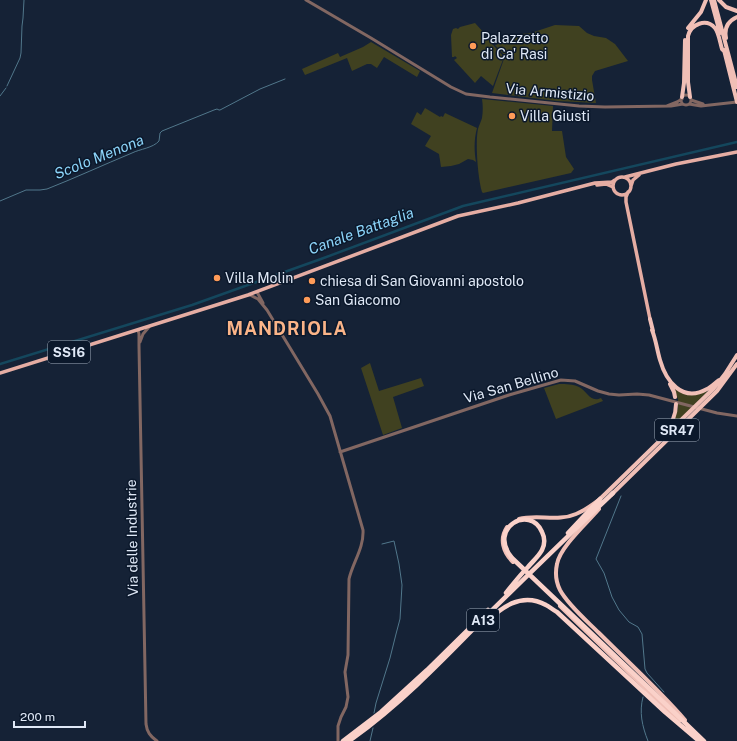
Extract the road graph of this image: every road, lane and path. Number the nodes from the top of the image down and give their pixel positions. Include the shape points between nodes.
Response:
1 (306, 0) edge
2 (706, 0) edge
3 (712, 0) edge
4 (719, 0) edge
5 (737, 11) edge
6 (737, 17) edge
7 (724, 51) junction
8 (730, 60) junction
9 (733, 78) junction
10 (737, 87) edge
11 (682, 98) junction
12 (690, 98) junction
13 (737, 102) edge
14 (684, 104) junction
15 (689, 104) junction
16 (705, 105) junction
17 (667, 106) junction
18 (737, 152) edge
19 (643, 173) junction
20 (625, 178) junction
21 (615, 180) junction
22 (588, 185) junction
23 (613, 187) junction
24 (631, 187) junction
25 (628, 192) junction
26 (620, 194) junction
27 (626, 202) junction
28 (264, 289) junction
29 (256, 292) junction
30 (248, 295) junction
31 (259, 298) junction
32 (650, 320) joint
33 (151, 325) junction
34 (140, 329) junction
35 (652, 330) junction
36 (143, 334) junction
37 (140, 346) junction
38 (737, 355) edge
39 (737, 364) edge
40 (0, 373) edge
41 (725, 374) junction
42 (675, 397) dead end
43 (676, 404) dead end
44 (737, 416) edge
45 (340, 452) junction
46 (647, 454) junction
47 (613, 493) junction
48 (600, 499) junction
49 (511, 558) junction
50 (506, 593) junction
51 (573, 618) junction
52 (449, 654) junction
53 (157, 741) edge
54 (338, 741) edge
55 (343, 741) edge
56 (349, 741) edge
57 (699, 741) edge
58 (705, 741) edge

1 - 17 street, Via Armistizio via 462,92 490,97 605,107
2 - 11 highway via 701,12 685,33
3 - 7 highway
3 - 8 highway
4 - 5 highway via 726,7
6 - 8 highway via 730,21 726,30
7 - 9 highway
7 - 12 highway via 717,32 711,25 700,23 690,29
8 - 9 highway
9 - 10 highway
9 - 13 highway
11 - 12 street via 687,95
11 - 14 street
11 - 17 street
12 - 15 street
12 - 16 street
13 - 16 street
14 - 15 street
14 - 17 street, Via Armistizio
15 - 16 street
18 - 19 main road, SS16
19 - 20 main road, SS16
19 - 24 main road via 633,180
20 - 21 main road, SS16
20 - 24 main road via 630,181
21 - 22 main road, SS16
21 - 23 main road
22 - 23 main road, SS16 via 606,184
22 - 28 main road, SS16 via 458,216
23 - 26 main road
24 - 25 main road
25 - 26 main road
25 - 27 main road
26 - 27 main road
27 - 32 main road
28 - 29 main road, SS16
28 - 31 street
29 - 30 main road, SS16
29 - 31 street
30 - 31 street
30 - 33 main road, SS16
31 - 45 street via 326,410
32 - 35 highway
33 - 34 main road, SS16
33 - 36 street, Via delle Industrie
34 - 36 street, Via delle Industrie
34 - 37 street, Via delle Industrie
34 - 40 main road, SS16
35 - 41 highway via 664,372 679,390 696,393 706,390
35 - 42 highway via 661,369
36 - 37 street, Via delle Industrie
37 - 53 street, Via delle Industrie via 146,724 151,737
38 - 41 highway, SR47
39 - 47 highway, SR47 via 712,396
41 - 46 highway, SR47 via 703,400
43 - 46 highway via 671,424
44 - 45 street, Via San Bellino via 649,395 614,395 575,381 560,380
45 - 54 street via 363,530 363,539 349,579 348,653 345,672 348,697 338,726
46 - 48 highway, SR47
47 - 52 highway, A13
47 - 58 highway via 559,556 557,583 565,598
48 - 49 highway via 575,515 521,518 510,523 502,536 502,545
48 - 50 highway, A13
49 - 50 highway via 504,546 510,525 522,520 536,524 543,533 542,549
49 - 51 highway
50 - 55 highway, A13 via 422,675 381,712
51 - 57 highway
51 - 58 highway
52 - 56 highway, A13 via 367,729
52 - 57 highway via 502,608 520,600 533,600 556,612

